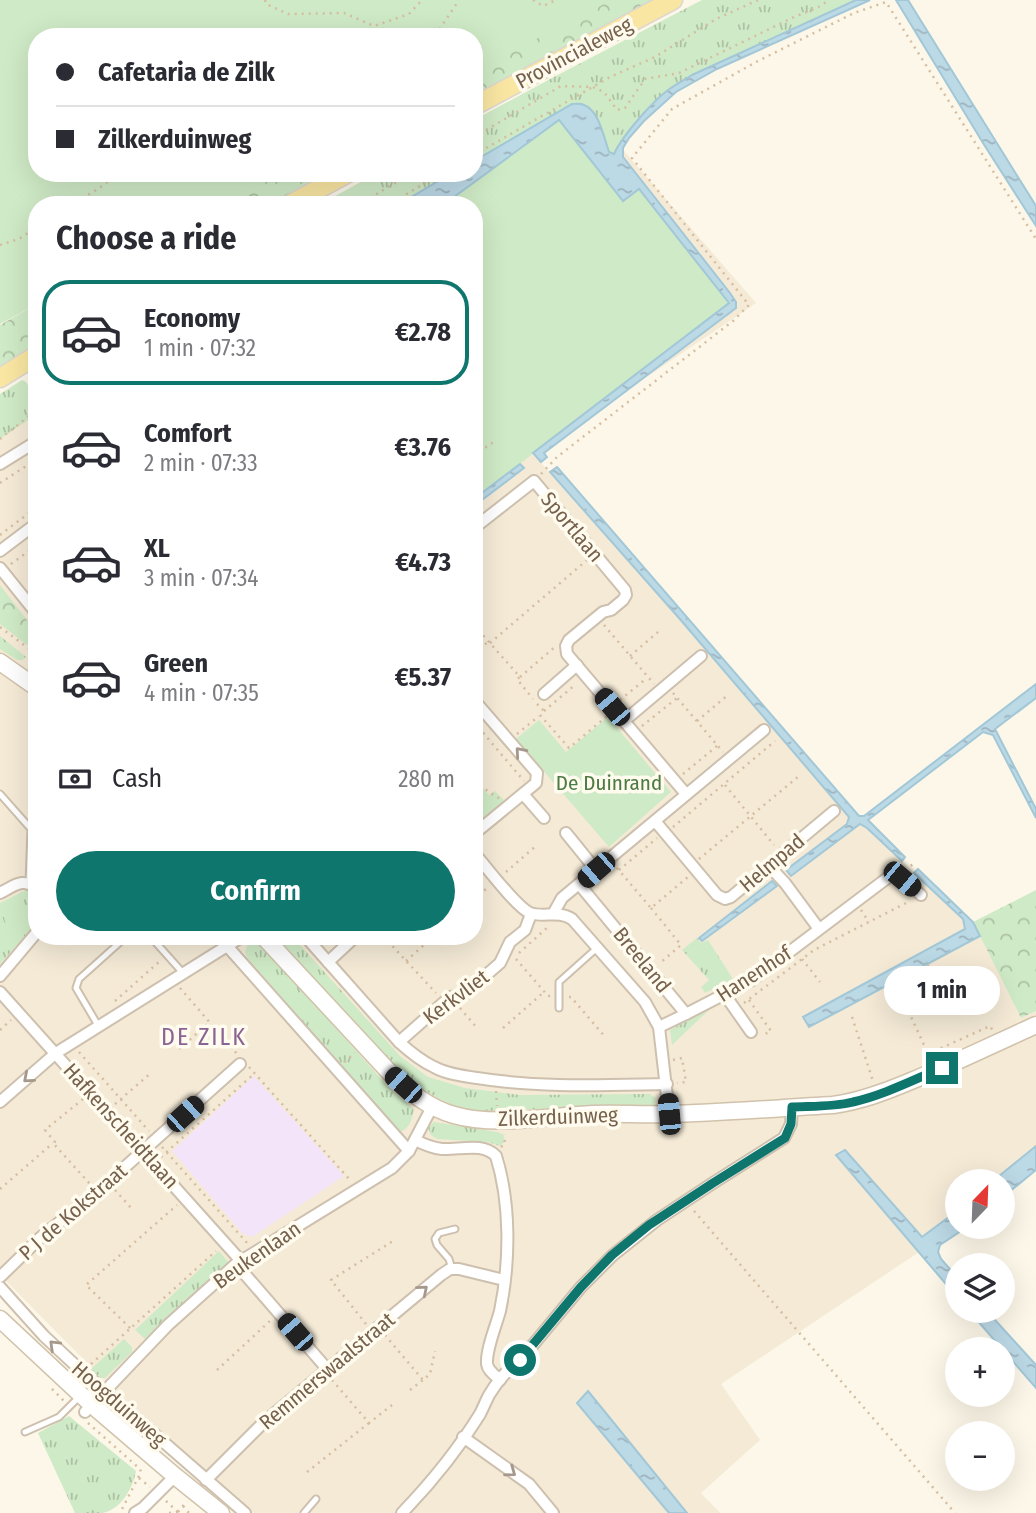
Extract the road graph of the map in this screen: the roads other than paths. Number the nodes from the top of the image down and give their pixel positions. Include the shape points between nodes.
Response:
1 (673, 0) edge
2 (483, 101) edge
3 (331, 182) edge
4 (306, 196) edge
5 (28, 361) edge
6 (0, 378) edge
7 (28, 446) edge
8 (0, 464) edge
9 (483, 521) edge
10 (28, 530) edge
11 (0, 551) edge
12 (1, 570) edge
13 (28, 603) edge
14 (701, 656) dead end
15 (0, 662) edge
16 (577, 665) junction
17 (28, 682) edge
18 (544, 694) dead end
19 (483, 711) edge
20 (624, 720) junction
21 (764, 730) dead end
22 (526, 791) junction
23 (0, 794) edge
24 (686, 794) junction
25 (834, 811) dead end
26 (544, 818) dead end
27 (655, 821) junction
28 (28, 826) edge
29 (483, 826) edge
30 (566, 833) dead end
31 (483, 864) edge
32 (769, 866) junction
33 (596, 870) junction
34 (579, 884) junction
35 (28, 886) edge
36 (0, 893) edge
37 (921, 895) road end
38 (531, 914) junction
39 (553, 914) junction
40 (819, 929) junction
41 (28, 943) edge
42 (117, 945) edge
43 (158, 945) edge
44 (231, 945) edge
45 (271, 945) edge
46 (313, 945) edge
47 (346, 945) edge
48 (228, 947) junction
49 (597, 948) junction
50 (328, 962) junction
51 (184, 974) junction
52 (0, 976) edge
53 (0, 992) edge
54 (725, 995) junction
55 (559, 1008) dead end
56 (686, 1014) junction
57 (1036, 1024) edge
58 (99, 1027) junction
59 (660, 1027) junction
60 (751, 1032) road end
61 (399, 1042) junction
62 (56, 1053) junction
63 (240, 1064) dead end
64 (667, 1084) junction
65 (0, 1102) edge
66 (432, 1107) junction
67 (792, 1107) junction
68 (669, 1114) junction
69 (412, 1146) junction
70 (142, 1152) junction
71 (455, 1229) dead end
72 (239, 1263) junction
73 (453, 1269) junction
74 (0, 1277) edge
75 (504, 1280) junction
76 (0, 1287) edge
77 (5, 1324) edge
78 (327, 1371) junction
79 (500, 1380) junction
80 (105, 1391) junction
81 (83, 1403) junction
82 (25, 1432) dead end
83 (463, 1437) junction
84 (171, 1480) junction
85 (206, 1480) junction
86 (316, 1499) dead end
87 (135, 1513) edge
88 (205, 1513) edge
89 (221, 1513) edge
90 (245, 1513) edge
91 (304, 1513) edge
92 (401, 1513) edge
93 (552, 1513) edge

1 - 2 main road, Provincialeweg
3 - 4 main road
5 - 6 main road
7 - 8 street
9 - 16 street, Sportlaan via 534,481 625,590 623,600 569,640 567,654
10 - 11 street
12 - 13 street
14 - 20 street
15 - 17 street
16 - 18 street
16 - 20 street
22 -> 19 street via 536,783 537,773
20 - 24 street
21 - 24 street
22 - 26 street
22 - 29 street
23 - 28 lane
24 - 27 street
25 - 32 street, Helmpad
27 - 32 street, Helmpad via 724,899
27 - 33 street
30 - 33 street
31 - 38 street
32 - 40 street
33 - 34 street
34 - 39 street via 562,898
34 - 56 street, Breeland
35 - 36 street via 16,885
37 - 40 street, Hanenhof via 902,879 890,876
38 - 39 street, Breeland
38 - 61 street, Kerkvliet via 500,963 462,996 447,1000
39 - 49 street, Breeland via 572,919
40 - 54 street, Hanenhof
41 - 52 street
42 - 58 lane via 79,979 76,988
43 - 51 lane
44 - 48 street
45 - 66 street, Zilkerduinweg via 407,1088
46 - 50 street, Zilkerduinweg
47 - 50 street
48 - 51 street
48 - 69 street via 336,1069
49 - 55 lane, Breeland via 559,982
49 - 59 street, Breeland via 645,1002
50 - 61 street, Zilkerduinweg
51 - 58 street
53 - 62 street, Hafkenscheidtlaan
54 - 56 street, Hanenhof
54 - 60 street
56 - 59 street, Breeland
57 - 67 street, Zilkerduinweg via 877,1095 851,1103
58 - 62 street
59 - 64 street, Breeland
61 - 64 street, Zilkerduinweg via 436,1068 482,1079 553,1085
62 -> 65 street
62 - 70 street, Hafkenscheidtlaan
63 - 70 street, P J de Kokstraat
64 - 68 street, Breeland
66 - 68 street, Zilkerduinweg via 456,1116 495,1120
66 - 69 street, Beukenlaan
67 - 68 street, Zilkerduinweg
67 - 79 street via 785,1138 649,1225 612,1255
69 - 72 street, Beukenlaan via 392,1168
69 - 75 street via 482,1148 496,1157 509,1222
70 - 72 street, Hafkenscheidtlaan
70 - 74 street, P J de Kokstraat
71 - 73 lane via 439,1233 435,1239
72 - 78 street, Hafkenscheidtlaan
72 - 80 street, Beukenlaan via 168,1325
73 - 75 street
78 -> 73 street, Remmerswaalstraat
75 - 79 street via 487,1361
80 -> 76 street, Hoogduinweg via 44,1336
77 - 81 street, Hoogduinweg via 27,1354
78 - 85 street, Remmerswaalstraat via 262,1424
79 - 83 street
80 - 81 street, Beukenlaan
80 - 85 street, Hoogduinweg
81 - 82 lane
81 - 84 street, Hoogduinweg
83 - 92 street
83 -> 93 street via 529,1484
84 - 87 street
84 - 88 street, Hoogduinweg
84 - 89 street, Hoogduinweg
85 - 90 street, Hoogduinweg
86 - 91 lane

